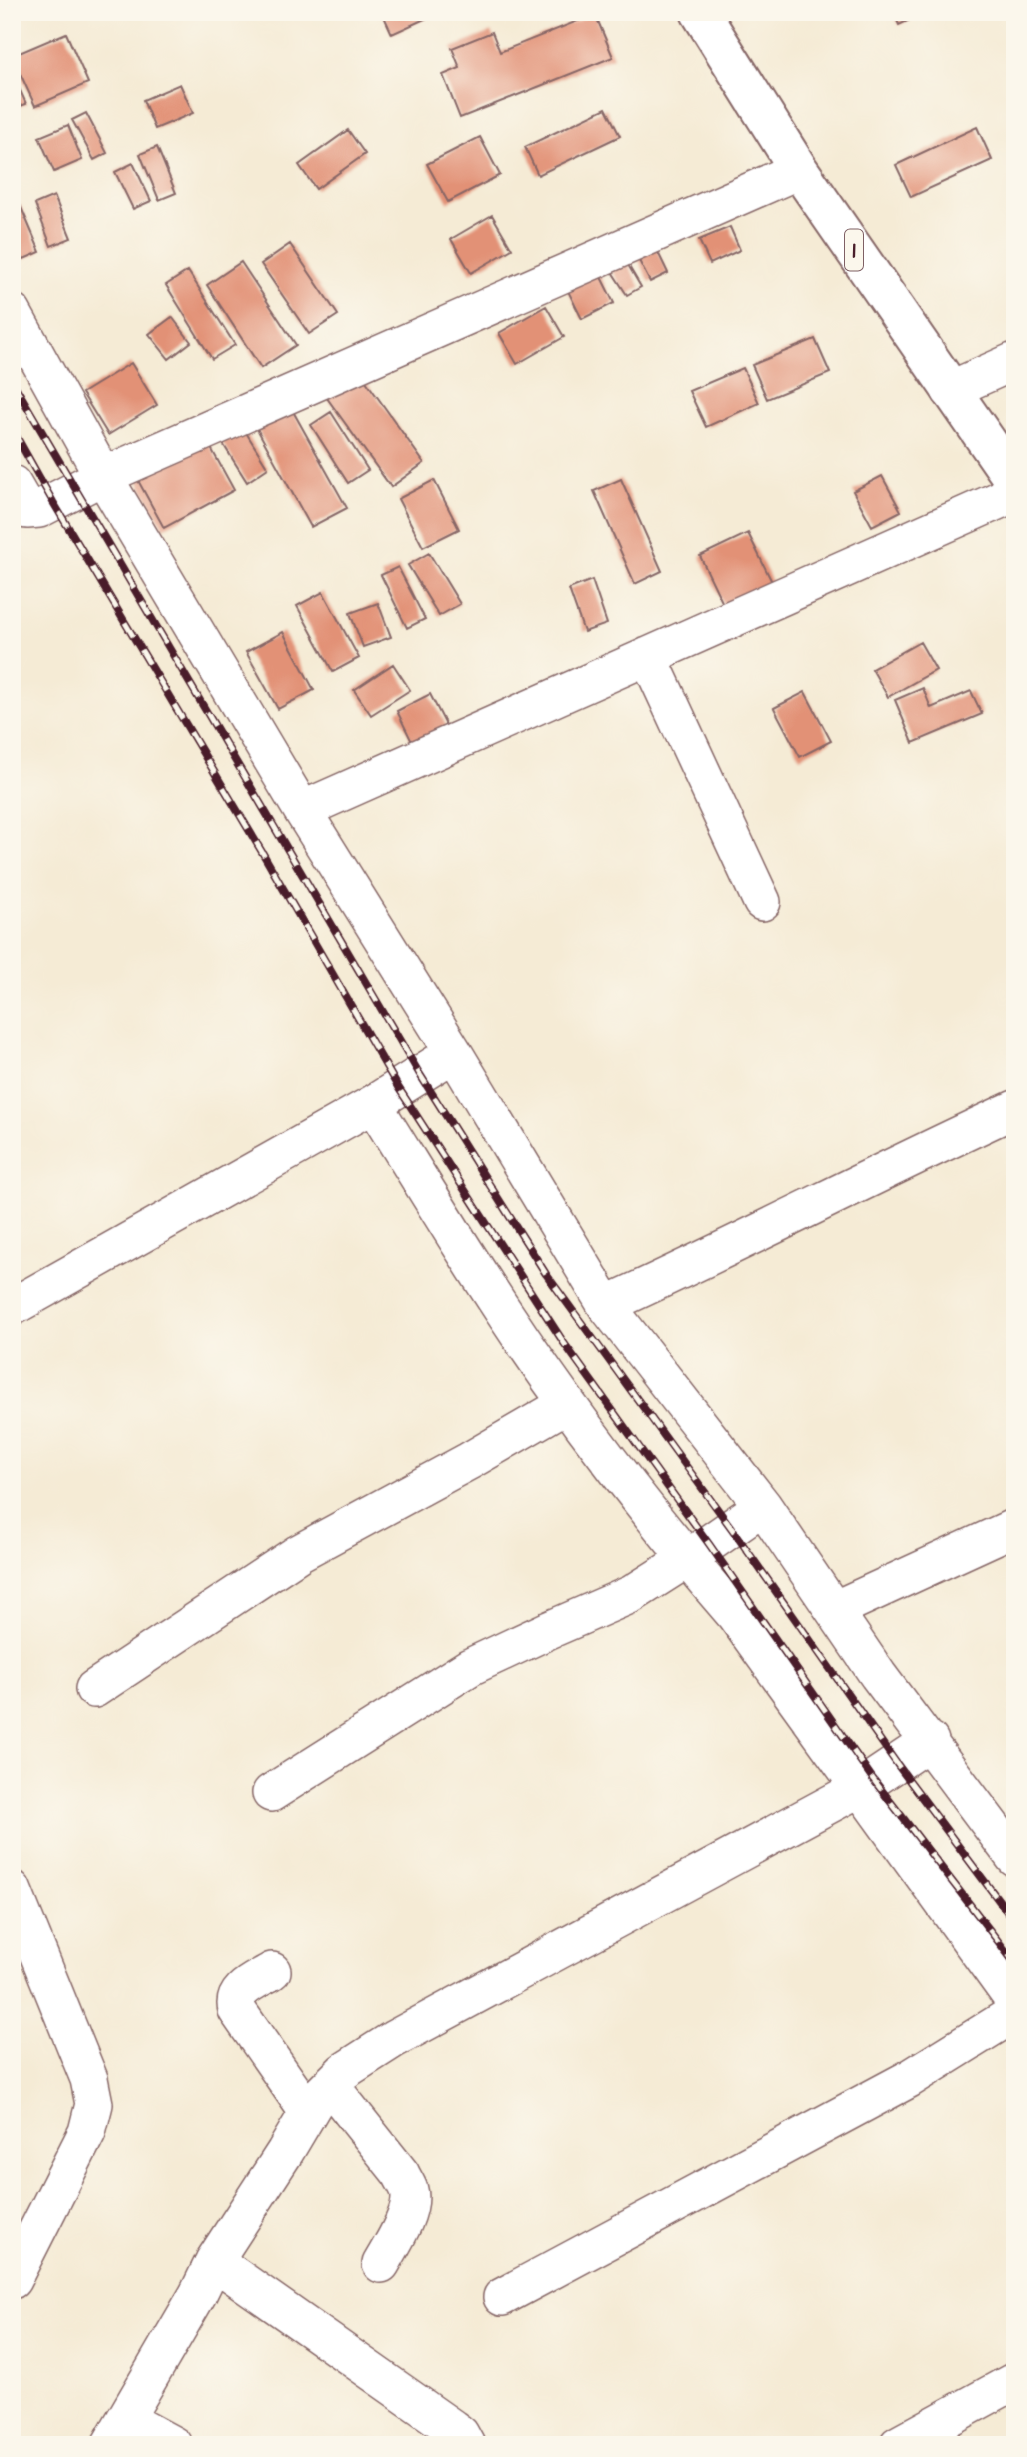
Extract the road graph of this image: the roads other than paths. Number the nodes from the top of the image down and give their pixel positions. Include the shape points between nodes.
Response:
1 (700, 12) edge
2 (799, 170) junction
3 (12, 312) edge
4 (1015, 361) edge
5 (950, 390) junction
6 (103, 476) junction
7 (1015, 482) edge
8 (12, 484) edge
9 (1015, 493) edge
10 (649, 656) junction
11 (302, 810) junction
12 (762, 902) dead end
13 (454, 1053) junction
14 (373, 1104) junction
15 (1015, 1109) edge
16 (606, 1305) junction
17 (12, 1307) edge
18 (567, 1404) junction
19 (763, 1506) junction
20 (1015, 1527) edge
21 (687, 1559) junction
22 (834, 1610) junction
23 (94, 1689) dead end
24 (930, 1741) junction
25 (859, 1788) junction
26 (271, 1793) dead end
27 (1015, 1858) edge
28 (12, 1889) edge
29 (271, 1971) dead end
30 (1015, 2002) edge
31 (1015, 2013) edge
32 (319, 2099) junction
33 (214, 2261) junction
34 (381, 2264) dead end
35 (12, 2280) edge
36 (502, 2297) dead end
37 (1015, 2381) edge
38 (117, 2432) edge
39 (173, 2445) edge
40 (466, 2445) edge
41 (898, 2445) edge

1 - 2 highway, 1
2 - 5 highway, 1
2 - 6 street
3 - 6 street
4 - 5 street
5 - 7 highway, 1
6 - 8 street via 39,509 27,510
6 - 11 street
9 - 10 street
10 - 11 street
10 - 12 street
11 - 13 street
13 - 14 street
13 - 16 street
14 - 17 street
14 - 18 street via 503,1312
15 - 16 street
16 - 19 street
18 - 21 street
18 - 23 street via 299,1553
19 - 21 street
19 - 22 street
20 - 22 street
21 - 25 street via 735,1615
21 - 26 street via 632,1594 470,1668
22 - 24 street
24 - 25 street
24 - 27 street
25 - 30 street
25 - 32 street via 394,2039 344,2071
28 - 35 street via 89,2079 94,2104 87,2132
29 - 32 street via 238,1992 235,2004
31 - 36 street via 909,2079
32 - 33 street
32 - 34 street via 401,2174 409,2190 405,2219
33 - 38 street
33 - 40 street via 453,2428
37 - 41 street
38 - 39 street

